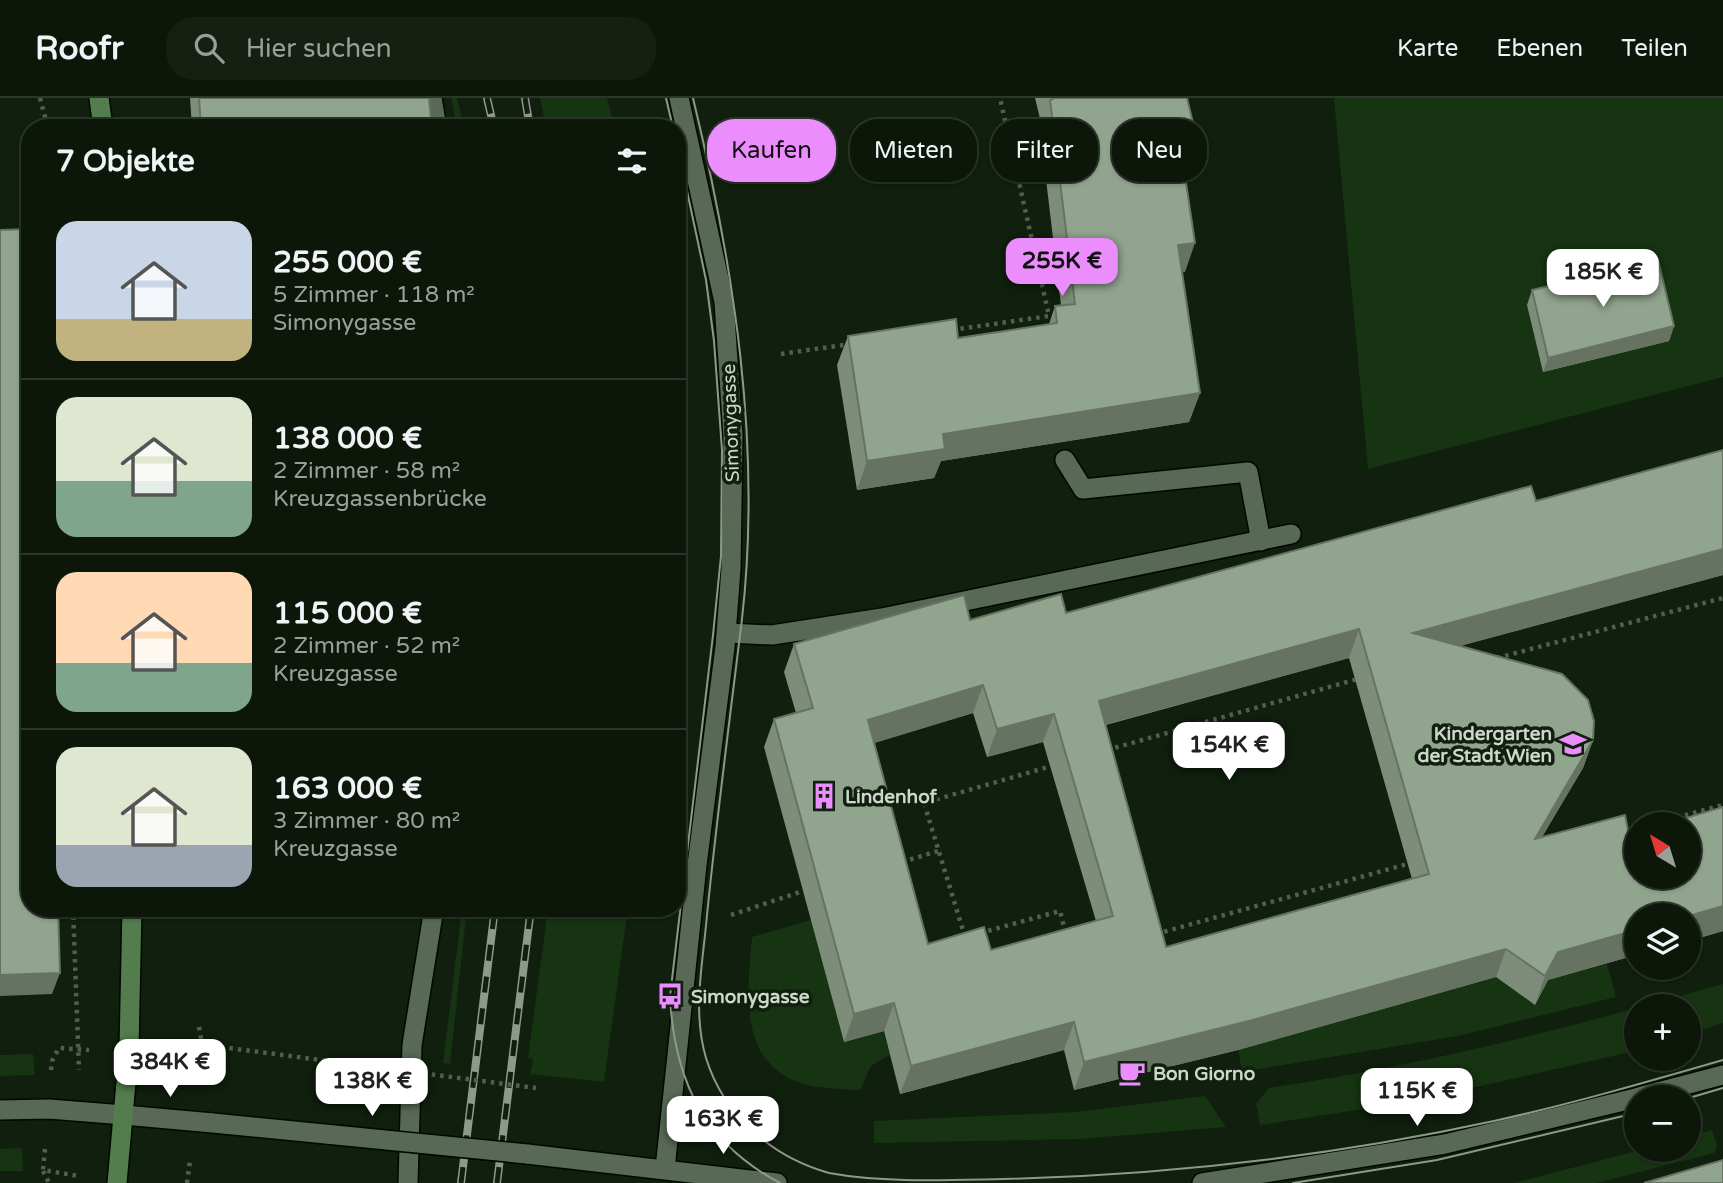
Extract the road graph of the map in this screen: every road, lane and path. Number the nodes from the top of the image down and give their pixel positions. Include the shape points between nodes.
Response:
1 (40, 98) edge
2 (99, 98) edge
3 (432, 98) edge
4 (679, 98) edge
5 (1000, 98) edge
6 (46, 119) edge
7 (102, 119) edge
8 (436, 119) edge
9 (684, 119) edge
10 (686, 130) edge
11 (942, 331) edge
12 (862, 342) edge
13 (781, 354) dead end
14 (1065, 460) edge
15 (1291, 534) dead end
16 (1261, 541) junction
17 (1723, 598) edge
18 (727, 633) junction
19 (1495, 659) edge
20 (1363, 677) edge
21 (1097, 753) edge
22 (1057, 765) edge
23 (1723, 804) edge
24 (1695, 812) edge
25 (1624, 832) edge
26 (1612, 835) edge
27 (938, 851) junction
28 (1417, 861) edge
29 (890, 866) edge
30 (807, 889) edge
31 (73, 917) edge
32 (132, 917) edge
33 (433, 917) edge
34 (690, 928) junction
35 (1153, 935) edge
36 (1069, 946) edge
37 (199, 1027) dead end
38 (1723, 1075) edge
39 (1686, 1085) edge
40 (536, 1088) dead end
41 (1624, 1101) edge
42 (0, 1110) edge
43 (80, 1111) junction
44 (124, 1115) junction
45 (43, 1170) dead end
46 (664, 1176) edge
47 (49, 1183) edge
48 (117, 1183) edge
49 (408, 1183) edge
50 (777, 1183) edge
51 (1202, 1183) edge

1 - 6 path
2 - 7 main road
3 - 8 street
4 - 9 street, Simonygasse
5 - 11 path via 1049,316
10 - 18 street, Simonygasse via 724,302 733,436
12 - 13 path
14 - 16 street via 1083,489 1248,472
15 - 16 street
16 - 18 street via 882,618 772,635
17 - 19 path
18 - 34 street, Simonygasse
20 - 21 path
22 - 27 path via 924,803
23 - 24 path
25 - 26 path
27 - 29 path
27 - 36 path via 963,937 1060,911
28 - 35 path
30 - 34 path
31 - 43 path
32 - 44 main road
33 - 49 street via 412,1045
34 - 46 street, Simonygasse
37 - 40 path, bridge via 202,1044
38 - 39 street
41 - 51 street via 1445,1144
42 - 43 street
43 - 44 street
44 - 46 street, bridge via 527,1154
44 - 48 main road
45 - 47 path
46 - 50 street

